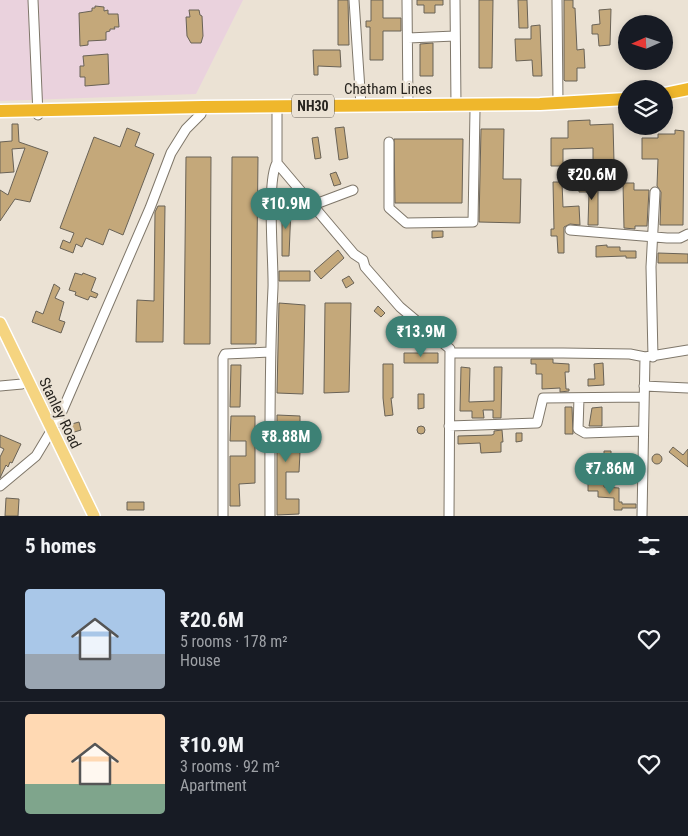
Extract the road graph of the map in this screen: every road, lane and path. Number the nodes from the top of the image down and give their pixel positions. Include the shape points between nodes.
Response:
1 (33, 0) edge
2 (354, 0) edge
3 (408, 0) edge
4 (455, 0) edge
5 (557, 0) edge
6 (455, 36) junction
7 (408, 38) junction
8 (688, 89) edge
9 (673, 92) edge
10 (688, 96) edge
11 (673, 98) edge
12 (618, 99) edge
13 (558, 103) junction
14 (408, 105) junction
15 (456, 105) junction
16 (361, 106) junction
17 (618, 107) edge
18 (202, 110) junction
19 (475, 110) junction
20 (0, 111) edge
21 (277, 112) junction
22 (38, 113) junction
23 (0, 116) edge
24 (390, 142) dead end
25 (277, 163) junction
26 (353, 190) dead end
27 (655, 192) dead end
28 (312, 205) junction
29 (570, 230) dead end
30 (688, 234) edge
31 (654, 237) junction
32 (0, 323) edge
33 (0, 340) edge
34 (688, 350) edge
35 (270, 352) junction
36 (450, 353) junction
37 (649, 357) junction
38 (22, 384) junction
39 (0, 386) edge
40 (644, 386) junction
41 (688, 388) edge
42 (644, 397) junction
43 (579, 398) junction
44 (449, 426) junction
45 (643, 431) junction
46 (50, 434) junction
47 (0, 486) edge
48 (86, 516) edge
49 (94, 516) edge
50 (223, 516) edge
51 (270, 516) edge
52 (449, 516) edge
53 (642, 516) edge

1 - 22 street
2 - 16 street
3 - 7 street
4 - 6 street
5 - 13 street
6 - 7 street
6 - 15 street
7 - 14 street
8 - 9 highway
10 - 11 highway
12 - 13 highway, Chatham Lines / NH30
13 - 15 highway, Chatham Lines / NH30
14 - 15 highway, Chatham Lines / NH30
14 - 16 highway, Chatham Lines / NH30
16 - 18 highway, Chatham Lines / NH30
17 - 19 highway, Chatham Lines / NH30
18 - 21 highway, Chatham Lines / NH30
18 - 22 highway, Chatham Lines / NH30
18 - 46 street via 171,153
19 - 21 highway, Chatham Lines / NH30
19 - 24 street via 473,222 406,223 389,208
20 - 22 highway, Chatham Lines / NH30
21 - 25 street
22 - 23 highway, Chatham Lines / NH30
25 - 28 street
25 - 35 street via 272,194
26 - 28 street
27 - 31 street
28 - 36 street via 400,307 450,349
29 - 31 street
30 - 31 street via 680,238
31 - 37 street
32 - 46 main road, Stanley Road
33 - 38 main road, Stanley Road
34 - 37 street
35 - 50 street via 225,354 223,358
35 - 51 street
36 - 37 street via 630,354
36 - 44 street
37 - 40 street
38 - 39 street
38 - 46 main road, Stanley Road
40 - 41 street
40 - 42 street
42 - 43 street
42 - 45 street
43 - 44 street via 543,398 537,424
43 - 45 street via 578,429 585,433
44 - 52 street
45 - 53 street
46 - 47 street via 28,463
46 - 48 main road, Stanley Road
46 - 49 main road, Stanley Road

